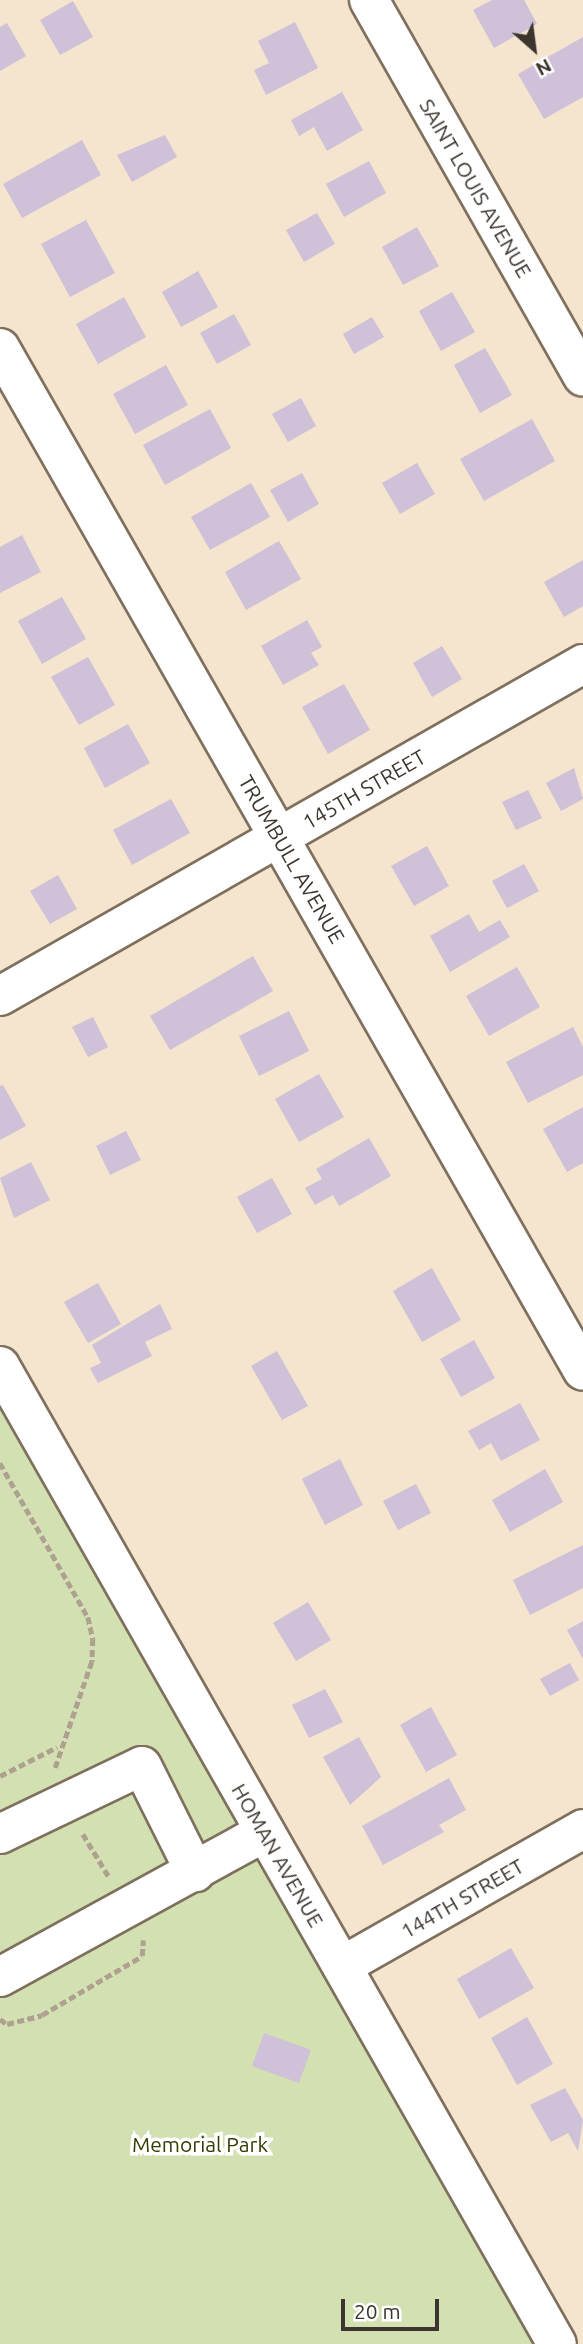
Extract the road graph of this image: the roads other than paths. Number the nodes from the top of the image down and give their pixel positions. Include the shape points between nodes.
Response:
1 (369, 0) edge
2 (0, 348) edge
3 (583, 376) edge
4 (583, 664) edge
5 (279, 837) junction
6 (0, 996) edge
7 (0, 1366) edge
8 (583, 1370) edge
9 (583, 1829) edge
10 (265, 1832) junction
11 (0, 1834) edge
12 (195, 1872) junction
13 (342, 1966) junction
14 (0, 1977) edge
15 (557, 2344) edge

1 - 3 street, SAINT LOUIS AVENUE
2 - 5 street, TRUMBULL AVENUE
4 - 5 street, 145TH STREET
5 - 6 street, 145TH STREET
5 - 8 street, TRUMBULL AVENUE
7 - 10 street, HOMAN AVENUE
9 - 13 street, 144TH STREET
10 - 12 street
10 - 13 street, HOMAN AVENUE
11 - 12 street via 142,1766
12 - 14 street
13 - 15 street, HOMAN AVENUE

